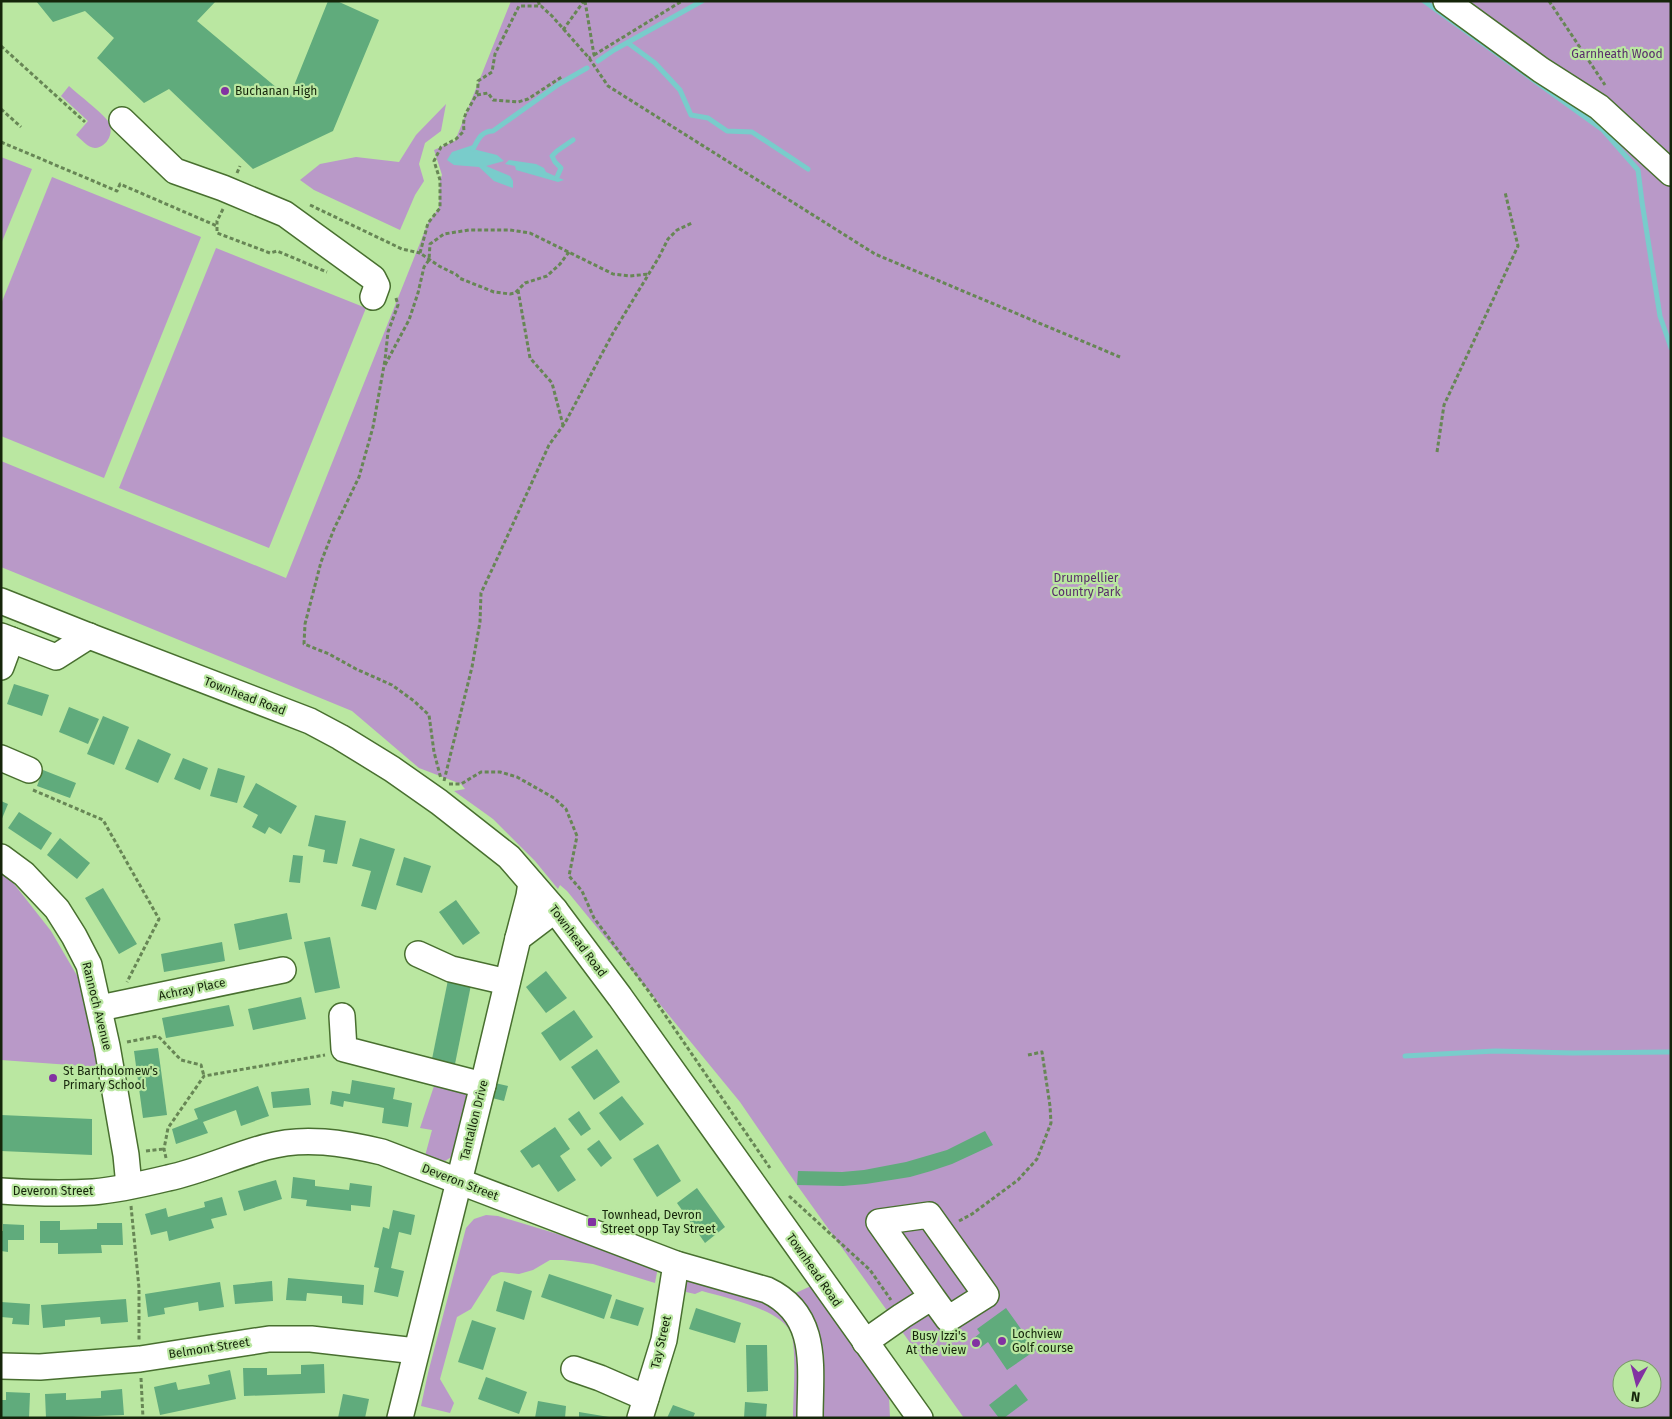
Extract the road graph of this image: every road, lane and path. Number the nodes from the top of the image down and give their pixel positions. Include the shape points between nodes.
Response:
1 (523, 1) edge
2 (538, 1) edge
3 (584, 1) edge
4 (682, 1) edge
5 (1446, 1) edge
6 (519, 6) junction
7 (540, 6) junction
8 (563, 30) junction
9 (1, 46) edge
10 (594, 55) junction
11 (588, 58) junction
12 (563, 76) dead end
13 (477, 95) junction
14 (1, 109) edge
15 (122, 120) dead end
16 (85, 122) dead end
17 (21, 127) dead end
18 (1, 142) edge
19 (1671, 174) edge
20 (1505, 192) dead end
21 (304, 202) dead end
22 (221, 212) dead end
23 (692, 223) dead end
24 (217, 226) junction
25 (569, 252) junction
26 (420, 254) junction
27 (429, 260) junction
28 (329, 272) dead end
29 (649, 274) junction
30 (518, 290) junction
31 (384, 297) joint
32 (1120, 357) dead end
33 (384, 368) junction
34 (563, 425) junction
35 (1437, 452) dead end
36 (1, 601) edge
37 (89, 636) junction
38 (6, 638) edge
39 (1, 667) edge
40 (1, 758) edge
41 (27, 778) joint
42 (443, 784) junction
43 (1, 857) edge
44 (531, 883) junction
45 (555, 910) junction
46 (518, 938) junction
47 (418, 954) dead end
48 (283, 970) dead end
49 (507, 982) junction
50 (108, 1007) junction
51 (342, 1016) dead end
52 (107, 1046) junction
53 (344, 1049) junction
54 (1028, 1054) dead end
55 (204, 1076) junction
56 (483, 1085) junction
57 (771, 1170) dead end
58 (170, 1178) junction
59 (459, 1182) junction
60 (129, 1186) junction
61 (1, 1191) edge
62 (786, 1193) dead end
63 (942, 1231) junction
64 (676, 1264) junction
65 (932, 1297) junction
66 (902, 1316) junction
67 (865, 1342) junction
68 (416, 1351) junction
69 (140, 1359) junction
70 (1, 1366) edge
71 (574, 1370) dead end
72 (643, 1408) edge
73 (142, 1418) edge
74 (400, 1418) edge
75 (810, 1418) edge
76 (920, 1418) edge

1 - 6 path
2 - 7 path
3 - 8 path
3 - 10 path
4 - 10 path
5 - 19 street via 1541,70 1599,107
6 - 7 path
6 - 13 path via 495,54 492,72 478,81
7 - 8 path
8 - 11 path
9 - 16 path
10 - 11 path
11 - 32 path via 608,86 875,254
12 - 13 path via 518,102 493,100 488,93
13 - 26 path via 463,120 464,131 441,147 434,161 440,180 440,208 428,224
14 - 17 path
15 - 31 street via 175,170 285,214 373,278
18 - 24 path via 117,191 120,184
20 - 35 path via 1518,246 1444,404
21 - 26 path via 402,249
22 - 24 path
23 - 29 path via 668,239
24 - 28 path via 217,232
25 - 27 path via 530,233 470,230 444,234 430,244
25 - 29 path via 613,274
25 - 30 path via 547,276 525,283
26 - 27 path
27 - 30 path via 459,278 494,292 510,294
27 - 33 path via 424,267 409,320
29 - 34 path
30 - 34 path via 530,358 552,383
31 - 33 path via 398,305 388,332
33 - 42 path via 359,477 321,562 305,624 304,644 392,685 429,715
34 - 42 path via 549,445 481,593 480,622 472,667
36 - 37 street, Townhead Road
37 - 38 street via 56,657
37 - 44 street, Townhead Road via 310,721 340,737 439,802 509,857
38 - 39 street
40 - 41 street
41 - 50 path via 103,820 160,919
42 - 57 path via 461,784 482,772 500,772 540,789 566,808 577,836 569,876 582,891 594,918 650,993
43 - 50 street, Rannoch Avenue via 24,874 57,909 74,936
44 - 45 street, Townhead Road
44 - 46 street, Tantallon Drive
45 - 46 street
45 - 67 street, Townhead Road via 632,1013
46 - 49 street, Tantallon Drive
47 - 49 street via 451,969
48 - 50 street, Achray Place
49 - 56 street, Tantallon Drive
50 - 52 street, Rannoch Avenue
51 - 53 street
52 - 55 path via 158,1036 181,1060 201,1065
52 - 60 street, Rannoch Avenue
53 - 55 path via 332,1054
53 - 56 street
54 - 63 path via 1042,1052 1050,1106 1051,1124 1037,1158 1018,1180 972,1214
55 - 58 path via 168,1128 164,1149
56 - 59 street, Tantallon Drive
58 - 59 street, Deveron Street via 267,1146 309,1141 354,1145 382,1152
58 - 60 street, Deveron Street
59 - 64 street, Deveron Street
59 - 68 street, Tantallon Drive
60 - 61 street, Deveron Street via 94,1192
60 - 69 path via 139,1288
62 - 66 path via 870,1270
63 - 65 street via 986,1295 948,1319
63 - 65 street via 929,1215 879,1222
64 - 72 street, Tay Street via 664,1340
64 - 75 street, Deveron Street via 767,1290 780,1296 794,1309 808,1340
65 - 66 street
66 - 67 street
67 - 76 street, Townhead Road
68 - 69 street, Belmont Street via 311,1339 269,1339
68 - 74 street, Tantallon Drive
69 - 70 street, Belmont Street via 40,1367
69 - 73 path
71 - 72 street via 600,1378

